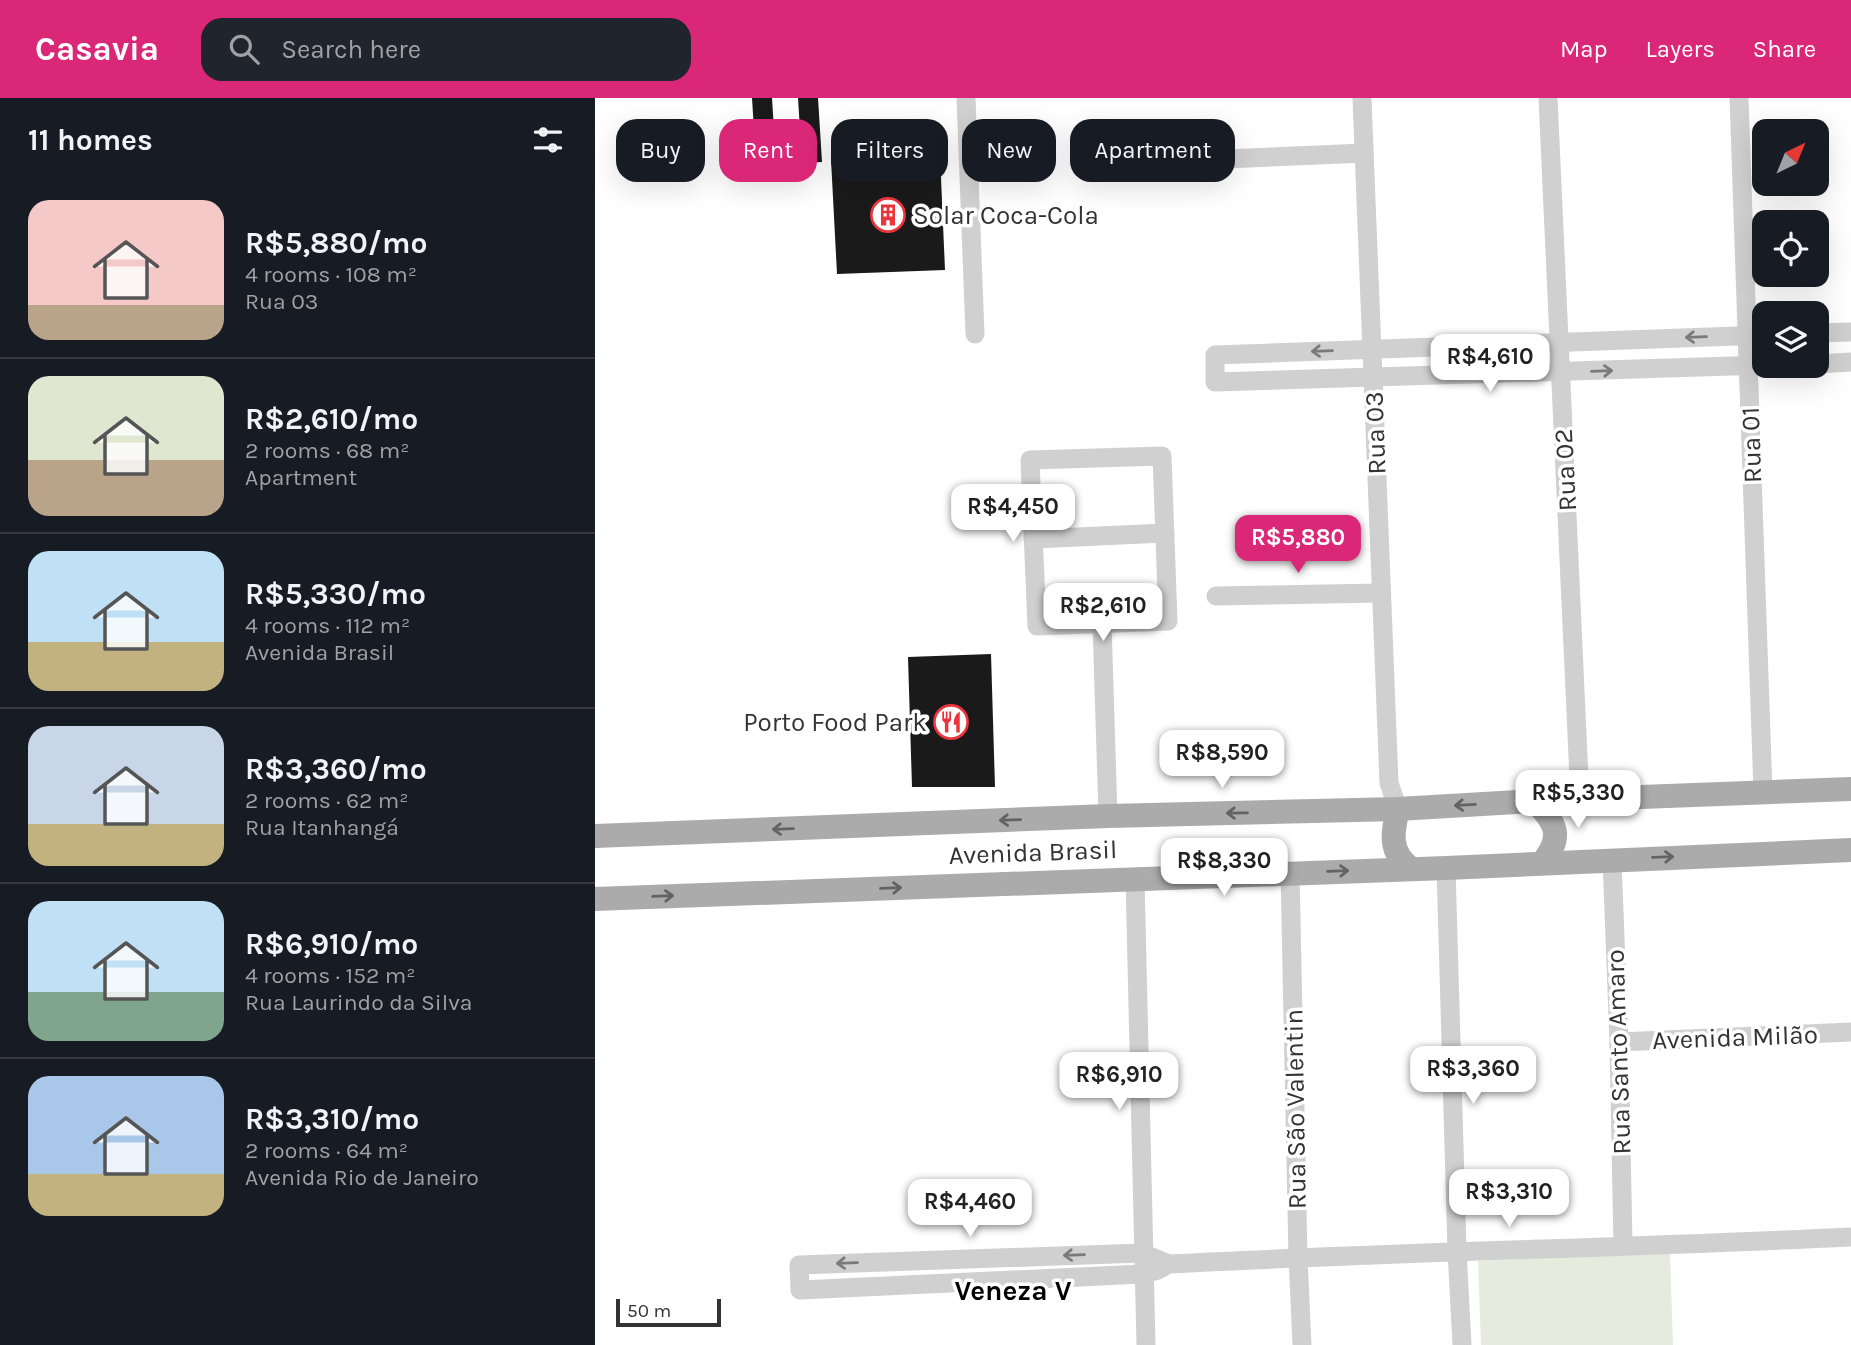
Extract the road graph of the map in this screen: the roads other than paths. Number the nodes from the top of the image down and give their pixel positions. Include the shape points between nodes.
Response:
1 (965, 98) edge
2 (1362, 98) edge
3 (1548, 98) edge
4 (1739, 98) edge
5 (1364, 153) junction
6 (1235, 159) edge
7 (1754, 301) edge
8 (1851, 332) edge
9 (1829, 333) edge
10 (975, 334) dead end
11 (1752, 335) edge
12 (1559, 342) junction
13 (1372, 349) junction
14 (1851, 362) edge
15 (1829, 363) edge
16 (1752, 365) edge
17 (1560, 372) junction
18 (1373, 377) junction
19 (1756, 378) edge
20 (1165, 533) junction
21 (1033, 539) junction
22 (1381, 593) junction
23 (1216, 596) dead end
24 (1102, 623) junction
25 (1851, 789) edge
26 (1763, 792) junction
27 (1580, 800) junction
28 (1535, 801) junction
29 (1398, 809) junction
30 (1108, 816) junction
31 (595, 836) edge
32 (1851, 850) edge
33 (1612, 859) junction
34 (1542, 863) junction
35 (1410, 868) junction
36 (1445, 868) junction
37 (1290, 872) junction
38 (1135, 878) junction
39 (595, 899) edge
40 (1851, 1032) edge
41 (1619, 1042) junction
42 (1851, 1237) edge
43 (1623, 1245) junction
44 (1457, 1250) junction
45 (1142, 1253) junction
46 (1298, 1257) junction
47 (1169, 1264) junction
48 (1143, 1274) junction
49 (1146, 1345) edge
50 (1302, 1345) edge
51 (1462, 1345) edge

1 - 10 street
2 - 5 street, Rua 03
3 - 12 street, Rua 02
4 - 7 street, Rua 01
5 - 6 street
5 - 13 street, Rua 03
8 - 9 street
11 -> 12 street
12 - 13 street
12 - 17 street, Rua 02
13 - 18 street, Rua 03
13 -> 18 street via 1215,355 1215,382
14 - 15 street
17 -> 16 street
17 - 18 street
17 - 27 street, Rua 02
18 - 22 street, Rua 03
19 - 26 street, Rua 01
20 - 21 street
20 - 21 street via 1162,456 1030,460
20 - 24 street via 1168,621
21 - 24 street via 1037,626
22 - 23 street
22 - 29 street, Rua 03 via 1389,783
24 - 30 street
25 - 26 main road, Avenida Brasil
26 - 27 main road, Avenida Brasil
27 - 28 main road, Avenida Brasil
28 -> 29 main road, Avenida Brasil
28 - 34 main road via 1549,816 1556,835
29 -> 30 main road, Avenida Brasil
29 - 35 main road via 1394,845
30 -> 31 main road, Avenida Brasil
33 -> 32 main road, Avenida Brasil
33 - 34 main road, Avenida Brasil
33 - 41 street, Rua Santo Amaro
34 - 36 main road, Avenida Brasil
35 - 36 main road, Avenida Brasil
37 -> 35 main road, Avenida Brasil
36 - 44 street
37 - 38 main road, Avenida Brasil
37 - 46 street, Rua São Valentin
39 -> 38 main road, Avenida Brasil
38 - 45 street
40 - 41 street, Avenida Milão
41 - 43 street, Rua Santo Amaro
42 - 43 street
43 - 44 street
44 - 46 street
44 - 51 street
45 - 47 street
45 - 48 street
45 -> 48 street via 799,1265 800,1290
46 - 47 street
46 - 50 street, Rua São Valentin
47 - 48 street
48 - 49 street

